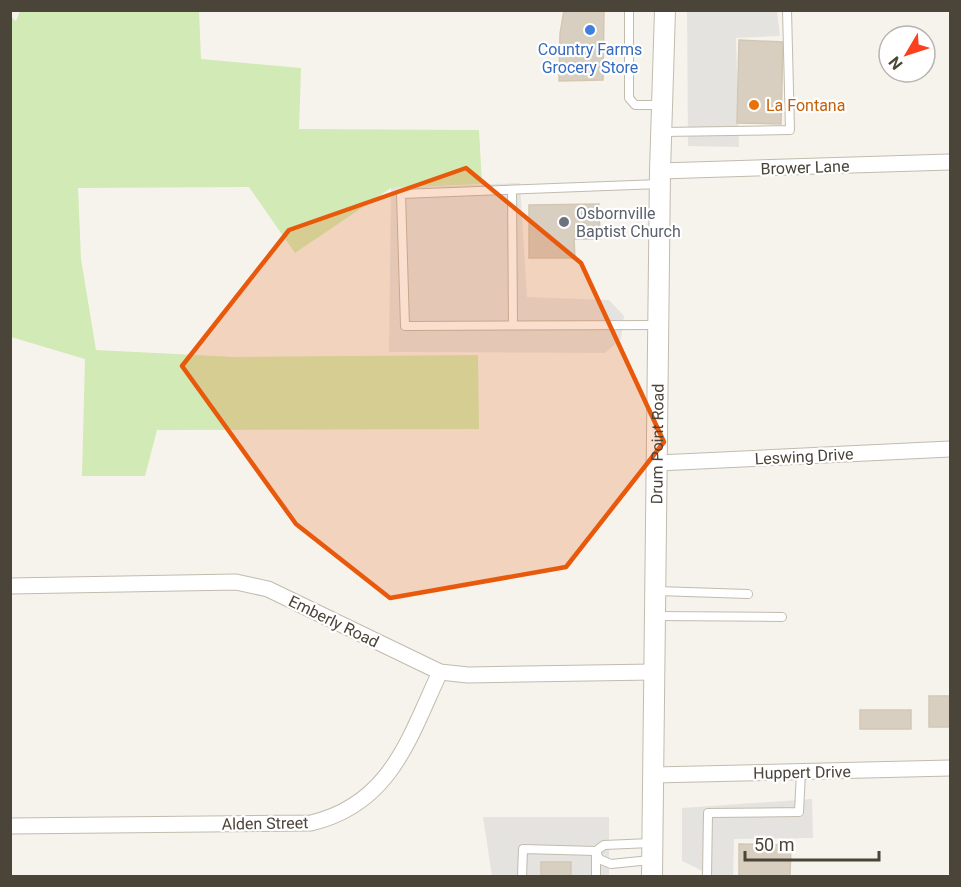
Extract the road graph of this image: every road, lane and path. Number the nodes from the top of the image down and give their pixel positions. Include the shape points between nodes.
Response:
1 (628, 10) edge
2 (665, 10) edge
3 (788, 10) edge
4 (662, 105) junction
5 (661, 132) junction
6 (951, 162) edge
7 (660, 177) junction
8 (512, 190) junction
9 (659, 325) junction
10 (513, 326) junction
11 (951, 449) edge
12 (658, 463) junction
13 (10, 585) edge
14 (655, 591) junction
15 (748, 594) dead end
16 (655, 616) junction
17 (782, 617) dead end
18 (441, 672) junction
19 (654, 672) junction
20 (951, 768) edge
21 (801, 772) junction
22 (654, 775) junction
23 (10, 826) edge
24 (596, 851) junction
25 (652, 860) edge
26 (522, 876) edge
27 (596, 876) edge
28 (707, 876) edge

1 - 4 lane via 629,98 635,105
2 - 4 street, Drum Point Road
3 - 5 lane via 790,130
4 - 5 street, Drum Point Road
5 - 7 street, Drum Point Road
6 - 7 street, Brower Lane
7 - 8 lane
7 - 9 street, Drum Point Road
8 - 10 lane
8 - 10 lane via 401,194 405,326
9 - 10 lane
9 - 12 street, Drum Point Road
11 - 12 street, Leswing Drive
12 - 14 street, Drum Point Road
13 - 18 street, Emberly Road via 236,582 268,589
14 - 15 lane
14 - 16 street, Drum Point Road
16 - 17 lane
16 - 19 street, Drum Point Road
18 - 19 street, Emberly Road
18 - 23 street, Alden Street via 396,766 350,809 332,818 312,823
19 - 22 street, Drum Point Road
20 - 21 street, Huppert Drive
21 - 22 street, Huppert Drive
21 - 28 lane via 799,812 708,813
22 - 25 street, Drum Point Road
24 - 25 lane via 604,845
24 - 25 lane via 599,859 611,864
24 - 26 lane via 523,849
24 - 27 lane

